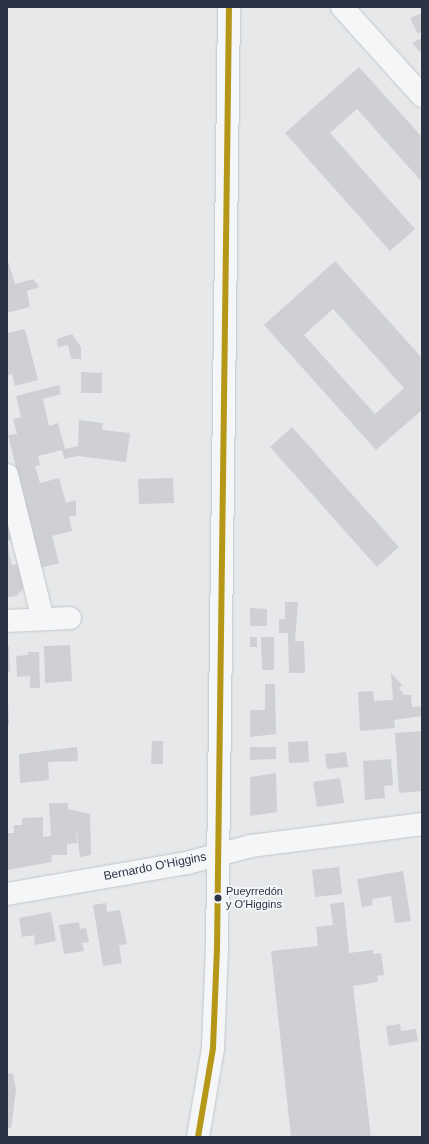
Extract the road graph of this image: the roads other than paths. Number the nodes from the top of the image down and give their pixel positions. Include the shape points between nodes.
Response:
1 (229, 7) edge
2 (342, 7) edge
3 (422, 96) edge
4 (7, 475) edge
5 (70, 618) dead end
6 (43, 619) junction
7 (7, 621) edge
8 (422, 824) edge
9 (218, 854) junction
10 (7, 894) edge
11 (198, 1137) edge

1 - 9 street
2 - 3 street
4 - 6 street
5 - 6 street
6 - 7 street
8 - 9 street, Bernardo O'Higgins via 258,844
9 - 10 street, Bernardo O'Higgins
9 - 11 street via 213,1048

